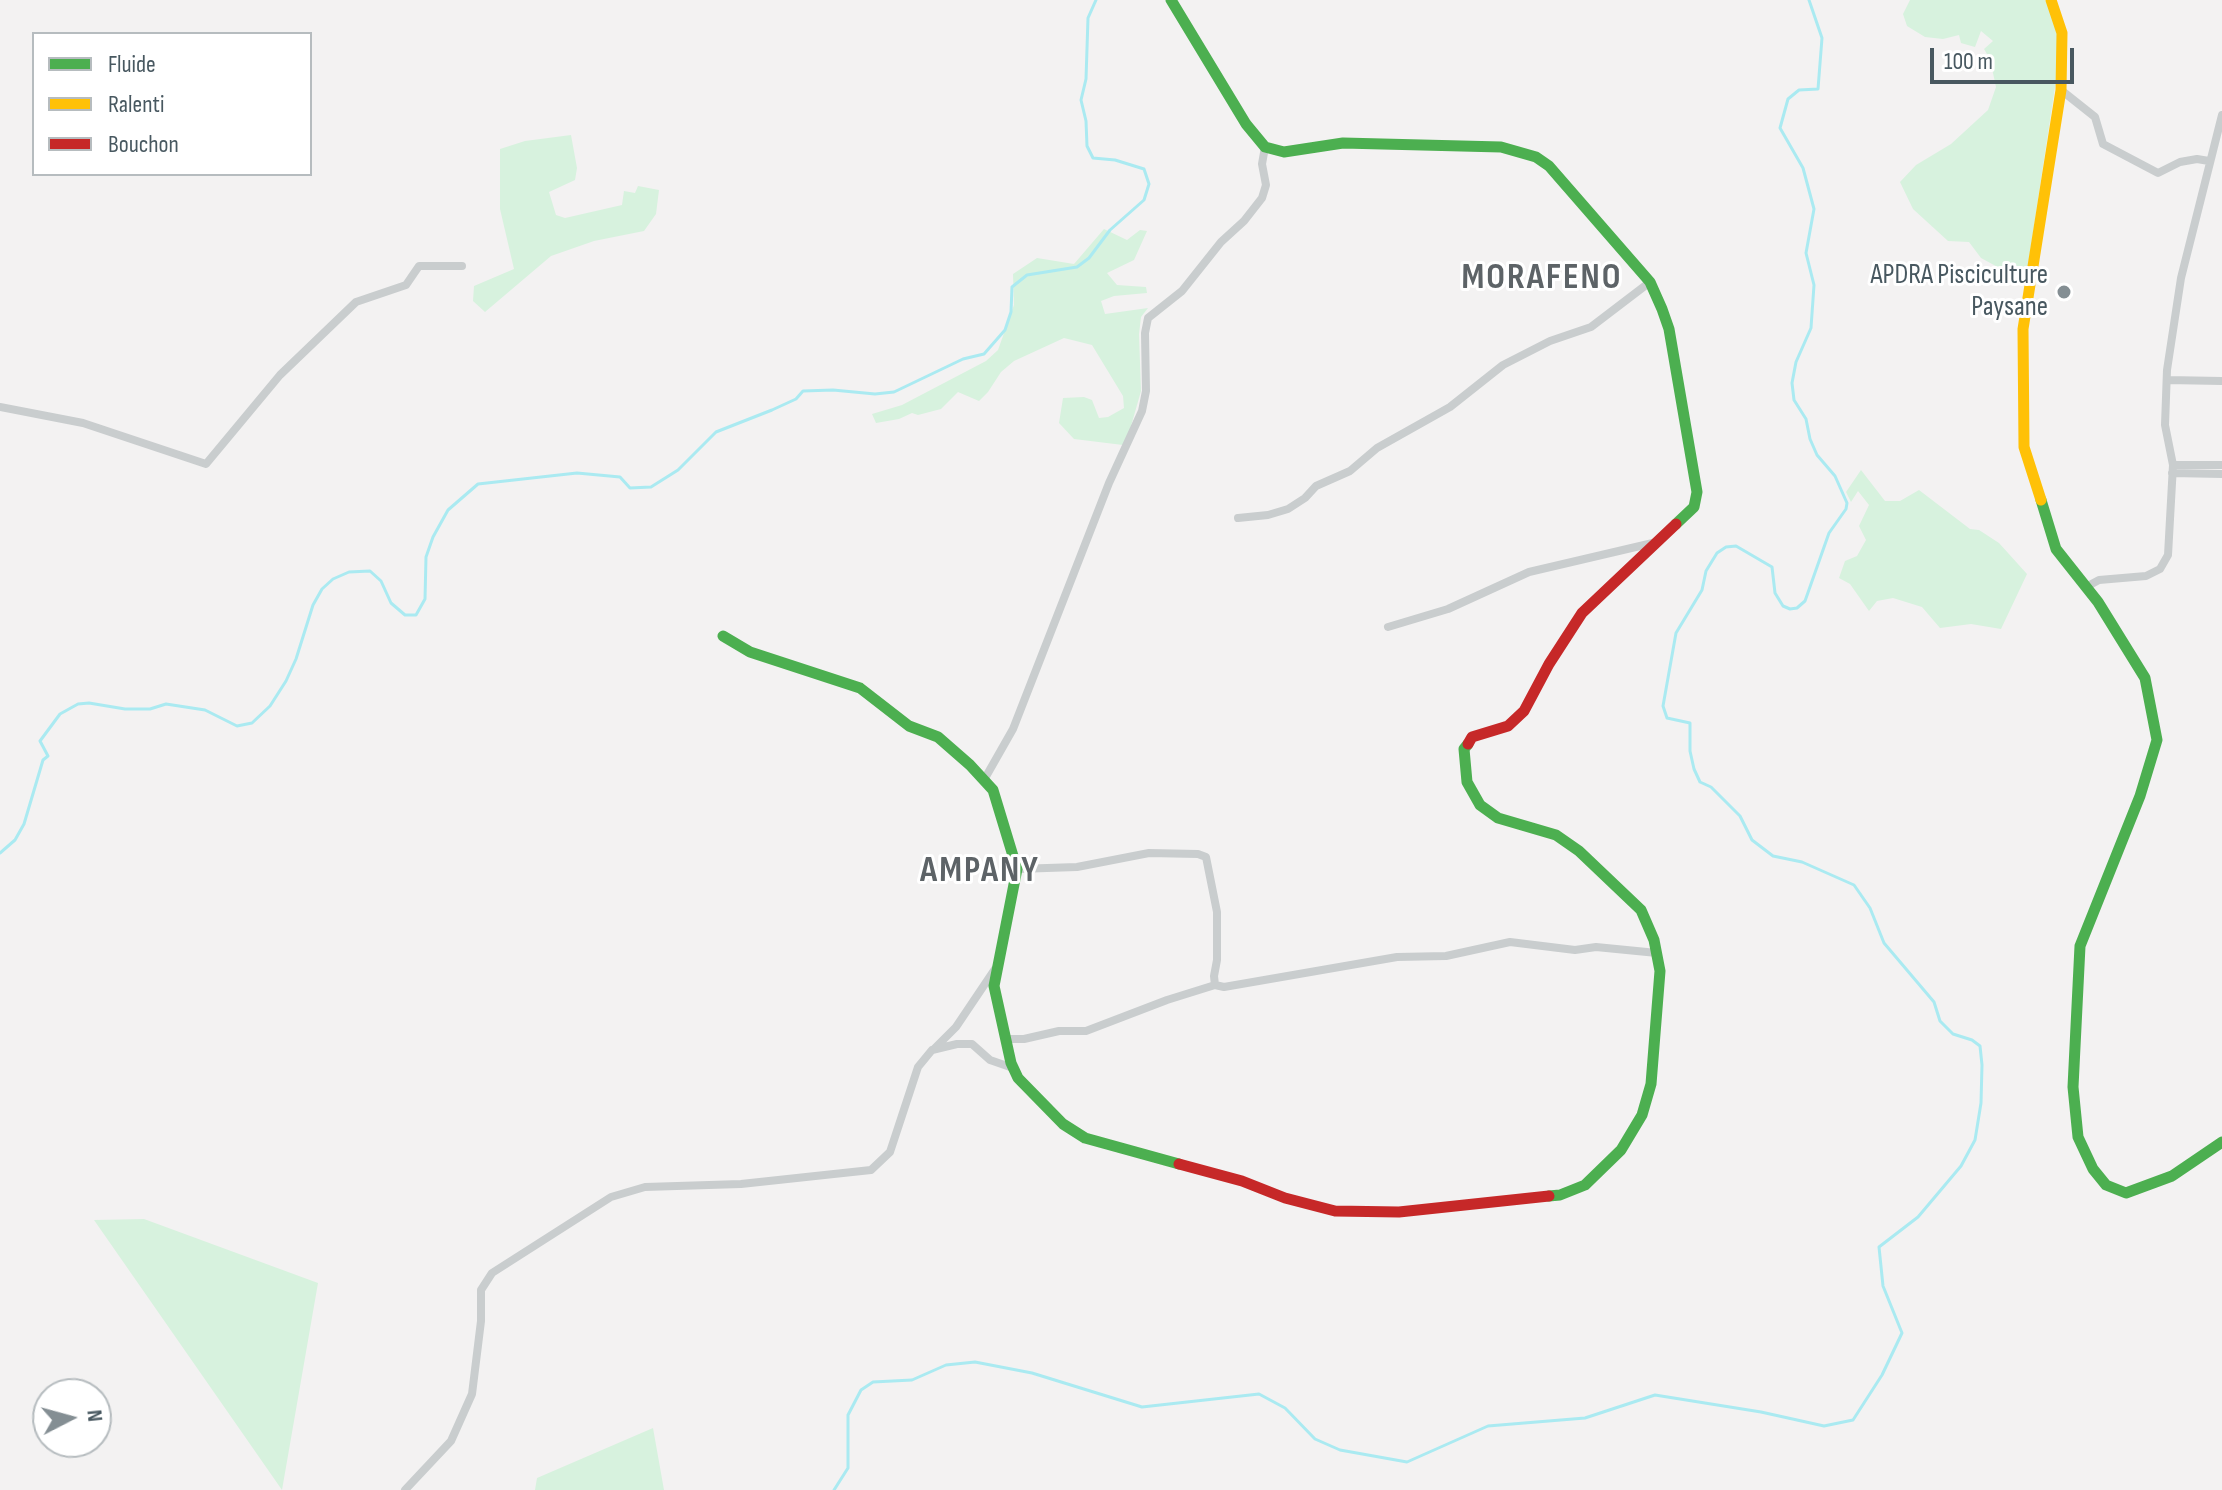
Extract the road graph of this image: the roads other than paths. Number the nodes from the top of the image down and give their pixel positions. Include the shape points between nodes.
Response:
1 (1171, 0) edge
2 (2051, 0) edge
3 (2061, 90) junction
4 (2222, 115) edge
5 (1265, 147) junction
6 (2209, 161) junction
7 (462, 266) dead end
8 (1650, 282) junction
9 (2167, 380) junction
10 (2222, 381) edge
11 (0, 407) edge
12 (2222, 465) edge
13 (2172, 469) junction
14 (2222, 474) edge
15 (1238, 518) dead end
16 (1661, 541) junction
17 (2086, 587) junction
18 (1388, 627) dead end
19 (723, 636) dead end
20 (984, 780) junction
21 (1017, 869) junction
22 (1657, 953) junction
23 (997, 965) junction
24 (1215, 985) junction
25 (1006, 1039) junction
26 (932, 1050) junction
27 (1013, 1068) junction
28 (2222, 1142) edge
29 (405, 1490) edge

1 - 5 street
2 - 3 street via 2062,33
3 - 6 street via 2095,117 2103,144 2158,173 2180,162
3 - 17 street via 2023,329 2024,447 2056,549
4 - 6 street
5 - 8 street via 1284,152 1343,143 1454,144 1501,147 1536,157
5 - 20 street via 1262,198 1182,291 1148,318 1142,411 1013,729
6 - 9 street via 2181,278
7 - 11 street via 419,266 406,285 356,302 280,375 206,464 83,423
8 - 15 street via 1591,327 1503,365 1450,407 1377,448 1350,471 1316,486 1288,509
8 - 16 street via 1669,329 1697,492 1694,507
9 - 10 street
9 - 13 street via 2165,425
12 - 13 street
13 - 14 street
13 - 17 street via 2168,555 2160,569
16 - 18 street via 1529,572 1448,609
16 - 22 street via 1582,613 1524,711 1508,726 1472,737 1464,749 1467,782 1480,805 1498,818 1556,835 1579,851 1641,910
17 - 28 street via 2145,678 2157,740 2080,946 2073,1087 2078,1137 2099,1177 2126,1193 2172,1176
19 - 20 street via 750,652 860,688 909,726 938,737
20 - 21 street via 993,790
21 - 23 street
21 - 24 street via 1077,867 1149,853 1206,857 1217,912
22 - 24 street via 1510,942 1446,956 1397,957
22 - 27 street via 1651,1084 1642,1115 1603,1168 1585,1185 1560,1195 1399,1212 1335,1211 1085,1138 1063,1124
23 - 25 street via 994,986
23 - 26 street via 956,1027
24 - 25 street via 1086,1031
25 - 27 street
26 - 27 street via 972,1044 990,1060
26 - 29 street via 918,1067 890,1152 871,1170 741,1184 645,1187 611,1197 492,1273 481,1290 472,1394 451,1441

